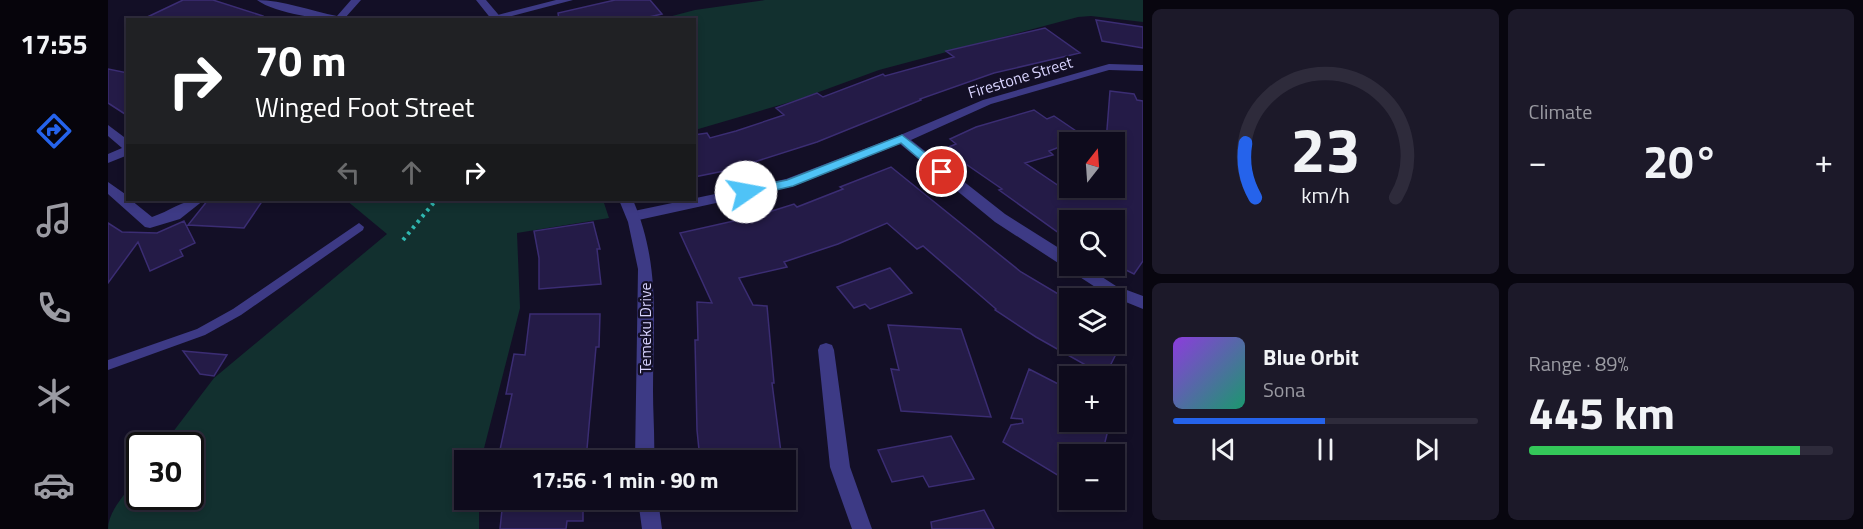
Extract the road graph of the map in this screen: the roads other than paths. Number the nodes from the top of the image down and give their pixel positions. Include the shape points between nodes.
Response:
1 (262, 0) edge
2 (356, 0) edge
3 (481, 0) edge
4 (568, 0) edge
5 (336, 18) edge
6 (342, 18) edge
7 (497, 18) edge
8 (1143, 68) edge
9 (108, 129) edge
10 (902, 139) junction
11 (126, 147) edge
12 (126, 150) edge
13 (108, 159) edge
14 (108, 187) edge
15 (196, 201) edge
16 (626, 201) edge
17 (634, 216) junction
18 (359, 227) dead end
19 (1059, 255) edge
20 (1089, 276) edge
21 (1143, 303) edge
22 (826, 350) dead end
23 (108, 365) edge
24 (645, 450) edge
25 (649, 510) edge
26 (652, 529) edge
27 (862, 529) edge

1 - 5 street
2 - 6 street
3 - 7 street
4 - 7 street
8 - 10 street, Firestone Street via 1108,67 987,102
9 - 11 street
10 - 17 street, Firestone Street via 789,183
10 - 19 street via 1000,218
12 - 13 street
14 - 15 street via 150,223 175,215
16 - 17 street, Temeku Drive
17 - 24 street, Temeku Drive via 642,245 648,311
18 - 23 lane via 210,327
20 - 21 street
22 - 27 street via 840,468
25 - 26 street

